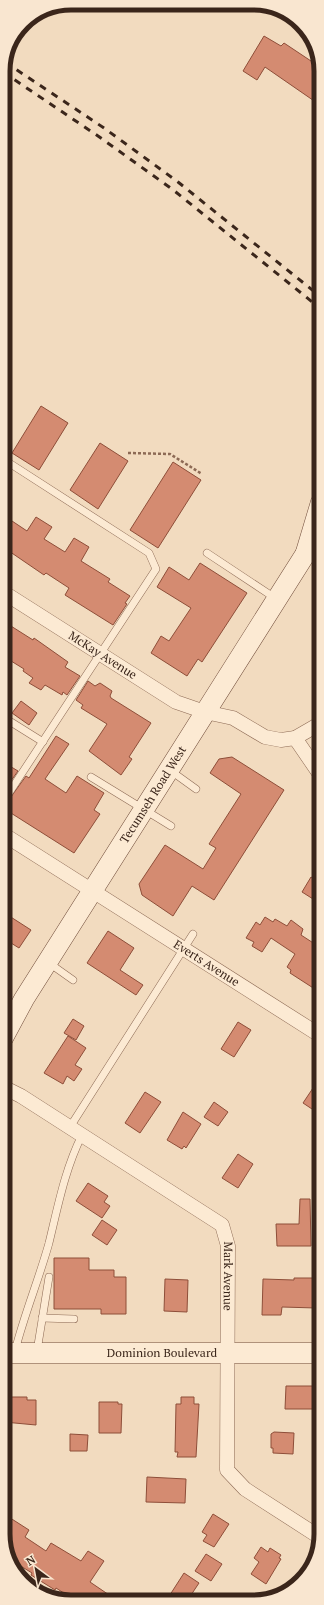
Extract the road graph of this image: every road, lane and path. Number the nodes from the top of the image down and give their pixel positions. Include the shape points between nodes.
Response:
1 (128, 453) dead end
2 (10, 464) edge
3 (202, 474) dead end
4 (314, 526) edge
5 (314, 546) edge
6 (208, 553) dead end
7 (306, 553) junction
8 (10, 596) edge
9 (277, 600) junction
10 (100, 654) junction
11 (205, 712) junction
12 (10, 721) edge
13 (314, 727) edge
14 (295, 738) junction
15 (43, 742) junction
16 (314, 766) edge
17 (169, 770) junction
18 (91, 777) dead end
19 (196, 789) dead end
20 (10, 792) edge
21 (143, 810) junction
22 (171, 826) dead end
23 (10, 838) edge
24 (93, 890) junction
25 (192, 934) dead end
26 (184, 948) junction
27 (47, 962) junction
28 (73, 980) dead end
29 (10, 1025) edge
30 (314, 1032) edge
31 (10, 1090) edge
32 (70, 1127) junction
33 (82, 1135) junction
34 (49, 1277) dead end
35 (42, 1318) junction
36 (74, 1319) dead end
37 (10, 1350) edge
38 (227, 1352) junction
39 (10, 1353) edge
40 (37, 1353) junction
41 (314, 1353) edge
42 (314, 1534) edge

1 - 3 path via 170,454
2 - 10 lane via 149,553 156,569
4 - 7 main road, Tecumseh Road West
5 - 7 main road, Tecumseh Road West
6 - 9 lane
7 - 9 main road, Tecumseh Road West
8 - 10 street, McKay Avenue
9 - 11 main road, Tecumseh Road West
10 - 11 street, McKay Avenue via 176,702
10 - 15 lane
11 - 14 street, McKay Avenue via 233,718 265,737 281,740
11 - 17 main road, Tecumseh Road West
12 - 15 lane
13 - 14 street
14 - 16 street
15 - 20 lane
17 - 19 lane
17 - 21 main road, Tecumseh Road West
18 - 21 lane
21 - 22 lane
21 - 24 main road, Tecumseh Road West
23 - 24 street, Everts Avenue
24 - 26 street, Everts Avenue
24 - 27 main road, Tecumseh Road West
25 - 26 lane
26 - 30 street, Everts Avenue
26 - 32 lane
27 - 28 lane
27 - 29 main road, Tecumseh Road West
31 - 32 street, Mark Avenue
32 - 33 street, Mark Avenue
33 - 37 lane via 55,1212 49,1243
33 - 38 street, Mark Avenue via 222,1225 228,1246
34 - 35 lane
35 - 36 lane
35 - 40 lane
38 - 40 main road, Dominion Boulevard
38 - 41 main road, Dominion Boulevard
38 - 42 street, Mark Avenue via 227,1470 244,1489
39 - 40 main road, Dominion Boulevard

